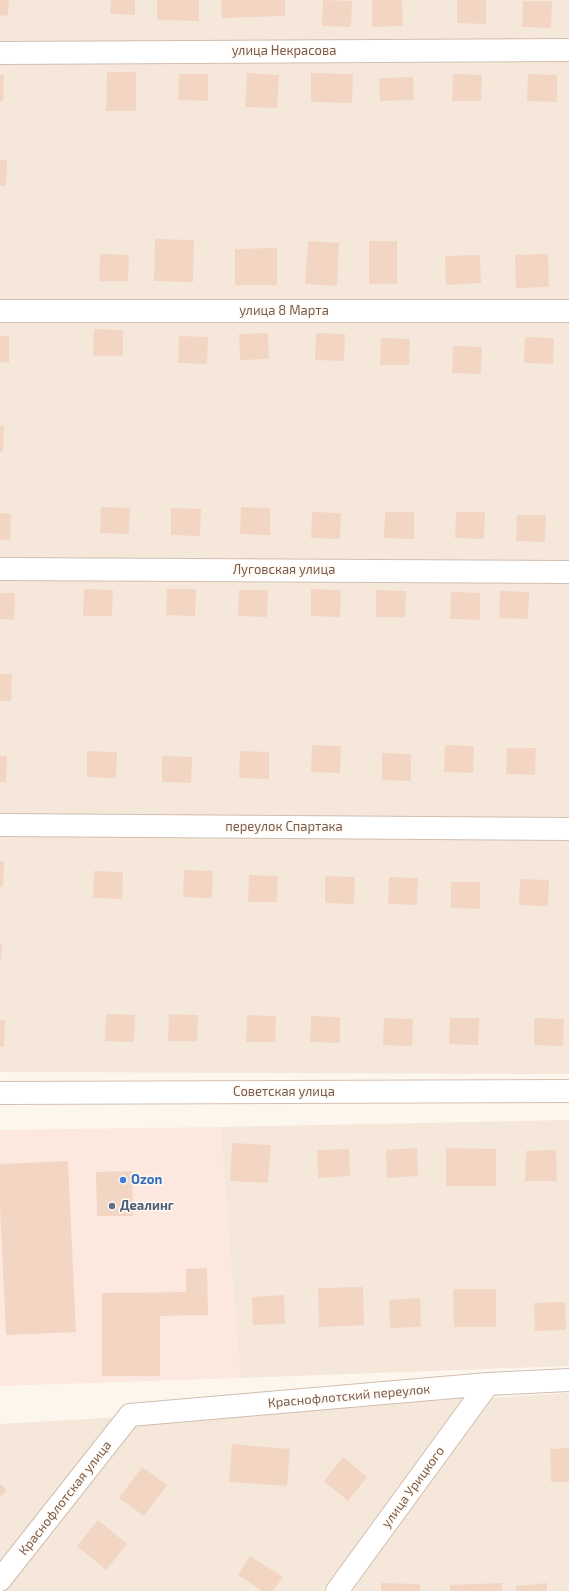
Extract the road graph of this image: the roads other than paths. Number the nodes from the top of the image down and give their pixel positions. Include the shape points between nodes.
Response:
1 (569, 50) edge
2 (0, 53) edge
3 (0, 311) edge
4 (569, 311) edge
5 (0, 569) edge
6 (569, 572) edge
7 (0, 825) edge
8 (569, 829) edge
9 (569, 1091) edge
10 (0, 1093) edge
11 (569, 1380) edge
12 (488, 1384) junction
13 (130, 1415) joint
14 (0, 1580) edge
15 (337, 1591) edge

1 - 2 street, улица Некрасова
3 - 4 street, улица 8 Марта
5 - 6 street, Луговская улица
7 - 8 street, переулок Спартака
9 - 10 street, Советская улица
11 - 12 street, Краснофлотский переулок
12 - 13 street, Краснофлотский переулок
12 - 15 street, улица Урицкого
13 - 14 street, Краснофлотская улица

